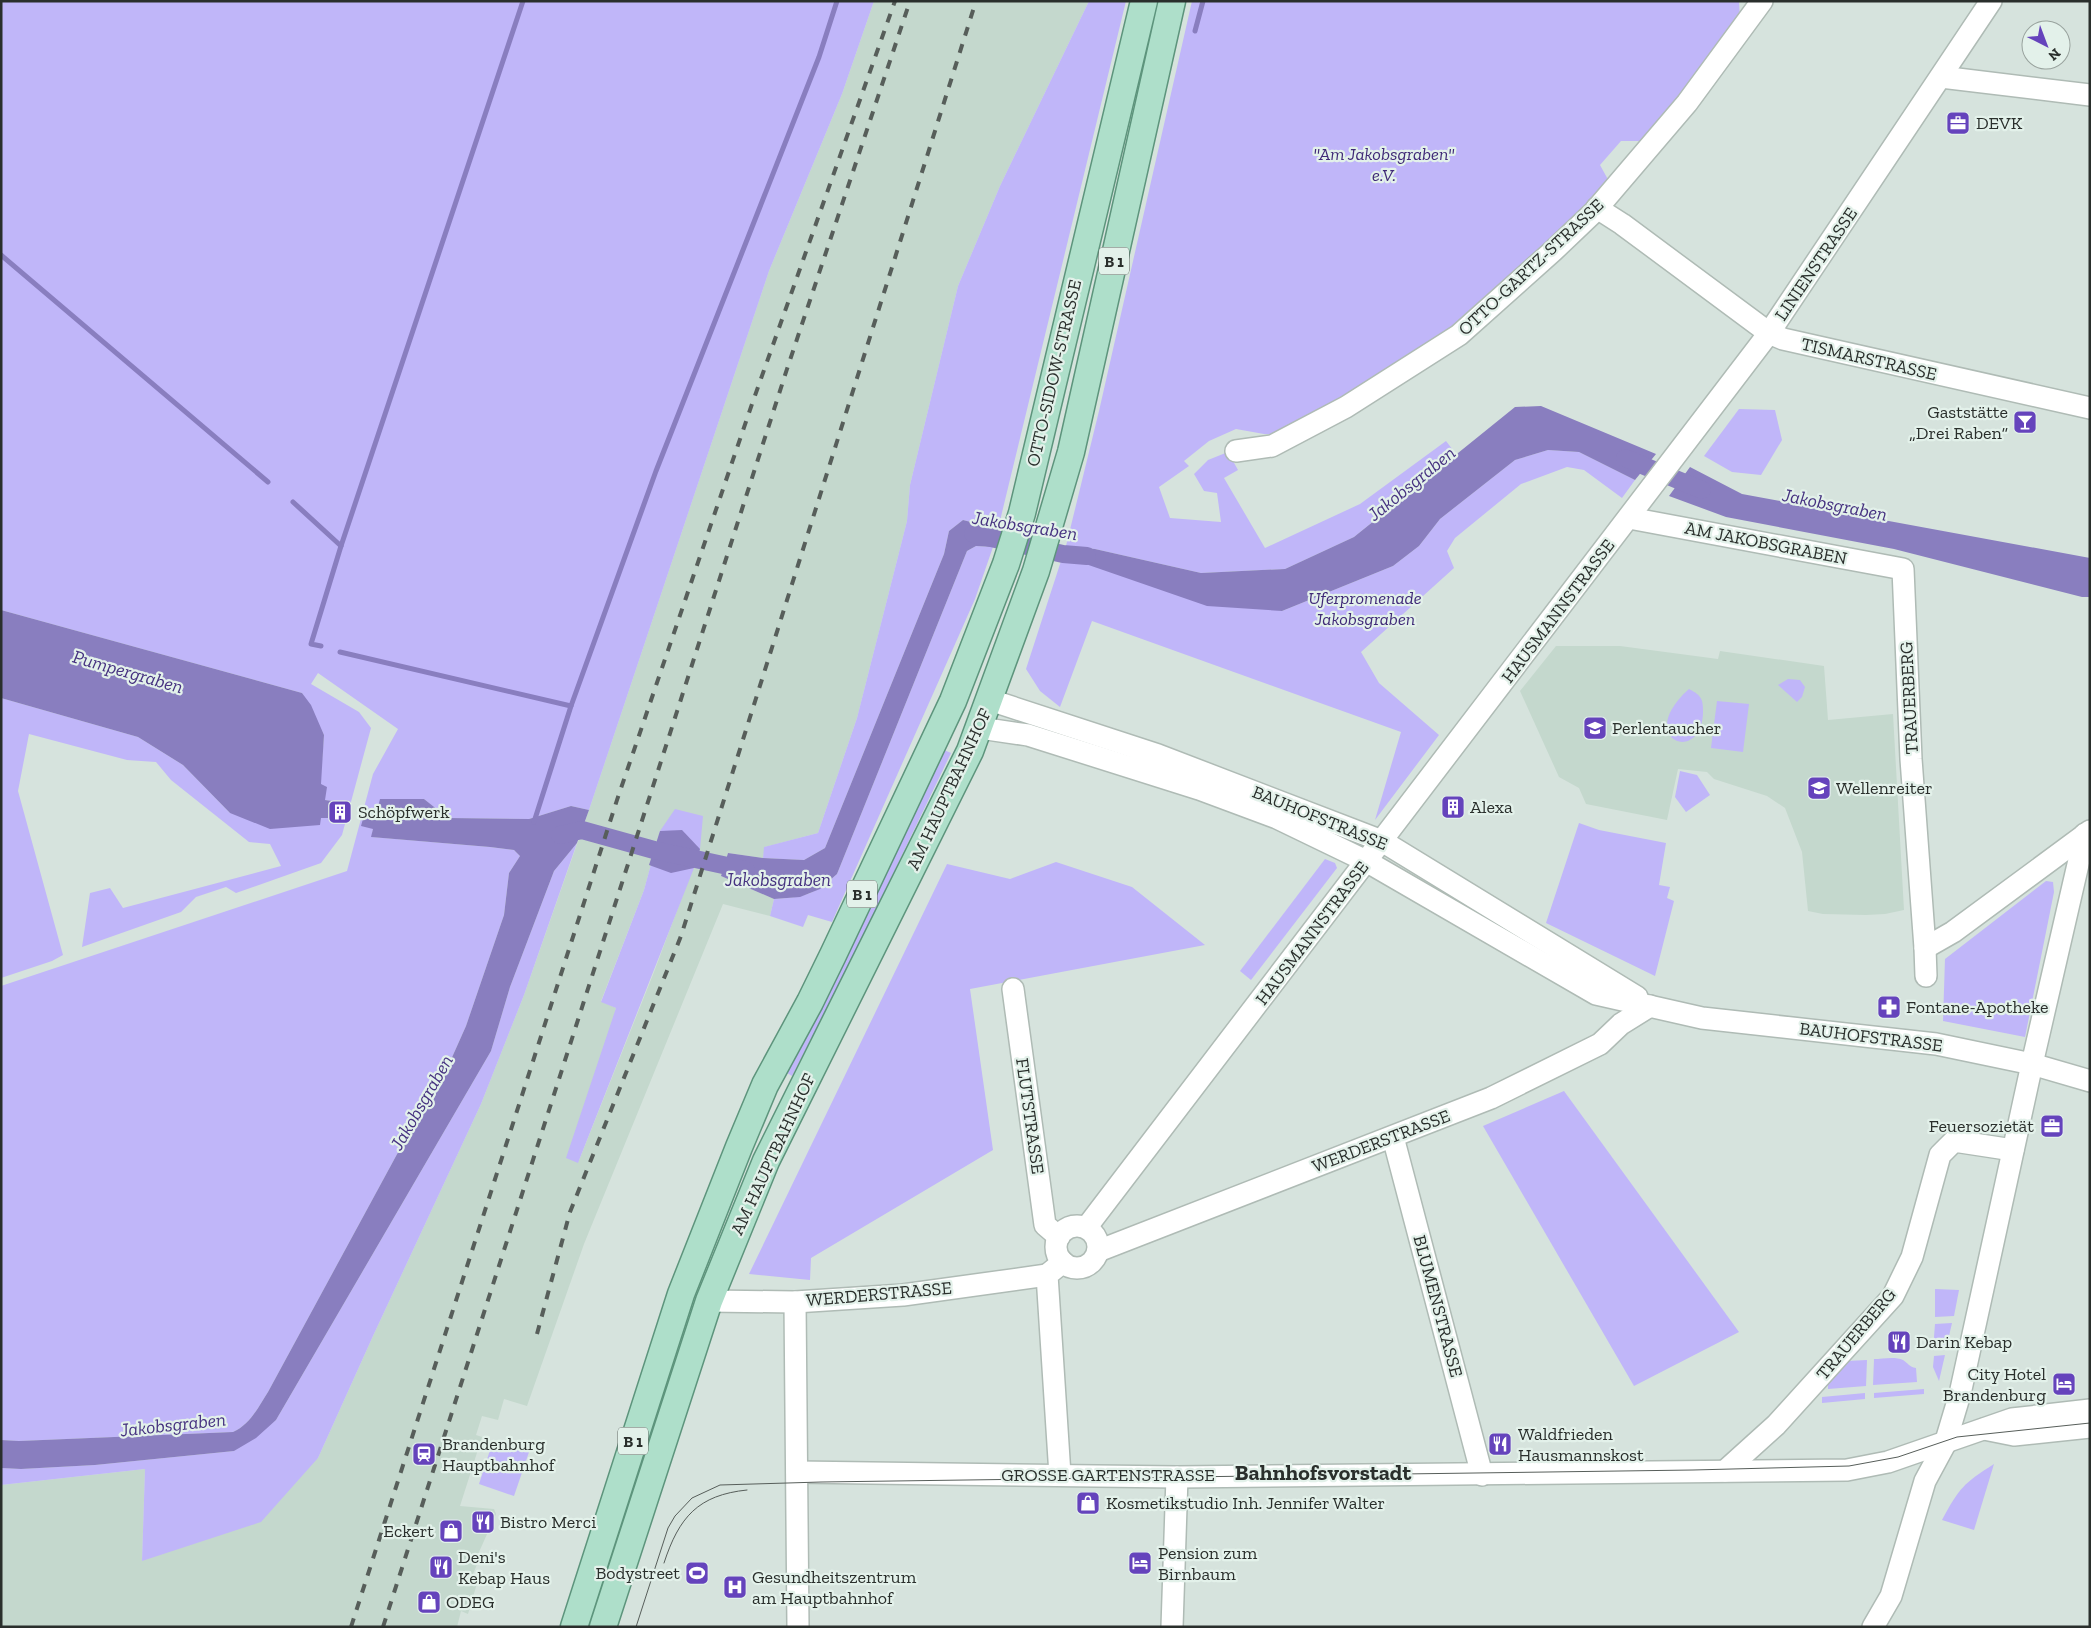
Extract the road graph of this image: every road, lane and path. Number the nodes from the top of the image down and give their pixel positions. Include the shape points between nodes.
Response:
1 (1144, 1) edge
2 (1172, 1) edge
3 (1762, 1) edge
4 (1991, 1) edge
5 (1941, 77) junction
6 (2090, 95) edge
7 (1597, 208) junction
8 (1769, 334) junction
9 (2090, 408) edge
10 (1236, 451) dead end
11 (1629, 518) junction
12 (1903, 569) joint
13 (990, 700) junction
14 (953, 701) junction
15 (980, 728) junction
16 (2088, 832) edge
17 (1382, 841) junction
18 (1366, 861) junction
19 (1925, 948) junction
20 (1926, 976) dead end
21 (1012, 989) dead end
22 (1650, 1006) junction
23 (2032, 1064) junction
24 (2090, 1081) edge
25 (765, 1085) junction
26 (796, 1100) junction
27 (1393, 1137) junction
28 (2013, 1150) junction
29 (1086, 1228) junction
30 (1059, 1237) junction
31 (1098, 1251) junction
32 (1055, 1268) junction
33 (681, 1294) junction
34 (709, 1301) junction
35 (795, 1302) junction
36 (2090, 1410) edge
37 (2090, 1427) edge
38 (1984, 1429) junction
39 (1945, 1444) junction
40 (1725, 1471) junction
41 (796, 1472) junction
42 (1060, 1475) junction
43 (1482, 1475) junction
44 (1177, 1477) junction
45 (574, 1627) edge
46 (603, 1627) edge
47 (798, 1627) edge
48 (1172, 1627) edge
49 (1873, 1627) edge

1 - 14 main road, OTTO-SIDOW-STRASSE / B 1 via 1022,513 1006,564
2 - 13 main road, OTTO-SIDOW-STRASSE / B 1 via 1082,406 1052,520
3 - 7 street, OTTO-GARTZ-STRASSE via 1687,104
4 - 5 street, LINIENSTRASSE
5 - 6 street
5 - 8 street, LINIENSTRASSE
7 - 8 street, TISMARSTRASSE
7 - 10 street, OTTO-GARTZ-STRASSE via 1553,252 1459,335 1346,407 1272,446
8 - 9 street, TISMARSTRASSE via 1844,354
8 - 11 street, LINIENSTRASSE
11 - 12 street, AM JAKOBSGRABEN
11 - 17 street, HAUSMANNSTRASSE
12 - 19 street, TRAUERBERG
13 - 14 main road
13 - 15 main road, AM HAUPTBAHNHOF / B 1
13 - 17 street, BAUHOFSTRASSE via 1158,755
14 - 15 main road
14 - 25 main road, AM HAUPTBAHNHOF / B 1 via 810,1002
15 - 18 street, BAUHOFSTRASSE via 1028,735 1199,789 1277,818
15 - 26 main road, AM HAUPTBAHNHOF / B 1
16 - 19 street via 1952,932
16 - 23 street
17 - 18 street, HAUSMANNSTRASSE
17 - 22 street, BAUHOFSTRASSE
18 - 22 street, BAUHOFSTRASSE via 1596,994
18 - 29 street, HAUSMANNSTRASSE
19 - 20 street, TRAUERBERG
21 - 30 street, FLUTSTRASSE via 1045,1225
22 - 23 street, BAUHOFSTRASSE via 1702,1018 1936,1044
22 - 27 street, WERDERSTRASSE via 1621,1024 1600,1044 1491,1098
23 - 24 street, BAUHOFSTRASSE
23 - 28 street
25 - 26 main road
25 - 33 main road, AM HAUPTBAHNHOF / B 1
26 - 34 main road, AM HAUPTBAHNHOF / B 1 via 766,1161
27 - 31 street, WERDERSTRASSE
27 - 43 street, BLUMENSTRASSE
28 - 39 street via 1960,1394
28 - 40 street, TRAUERBERG via 1954,1141 1940,1155 1912,1257 1892,1296 1776,1425
29 - 30 street via 1074,1227
29 - 31 street via 1096,1238
30 - 32 street
31 - 32 street, WERDERSTRASSE via 1086,1266
32 - 35 street, WERDERSTRASSE via 903,1294
32 - 42 street
33 - 34 main road
33 - 45 main road, AM HAUPTBAHNHOF / B 1
34 - 35 street, WERDERSTRASSE
34 - 46 main road, AM HAUPTBAHNHOF / B 1
35 - 41 street
36 - 38 street, GROSSE GARTENSTRASSE via 2012,1419
37 - 38 street via 2014,1435
38 - 39 street, GROSSE GARTENSTRASSE
39 - 40 street, GROSSE GARTENSTRASSE via 1888,1462 1847,1470
39 - 49 street via 1925,1482 1891,1596
40 - 43 street, GROSSE GARTENSTRASSE
41 - 42 street, GROSSE GARTENSTRASSE
41 - 47 street
42 - 44 street, GROSSE GARTENSTRASSE
43 - 44 street, GROSSE GARTENSTRASSE
44 - 48 street

